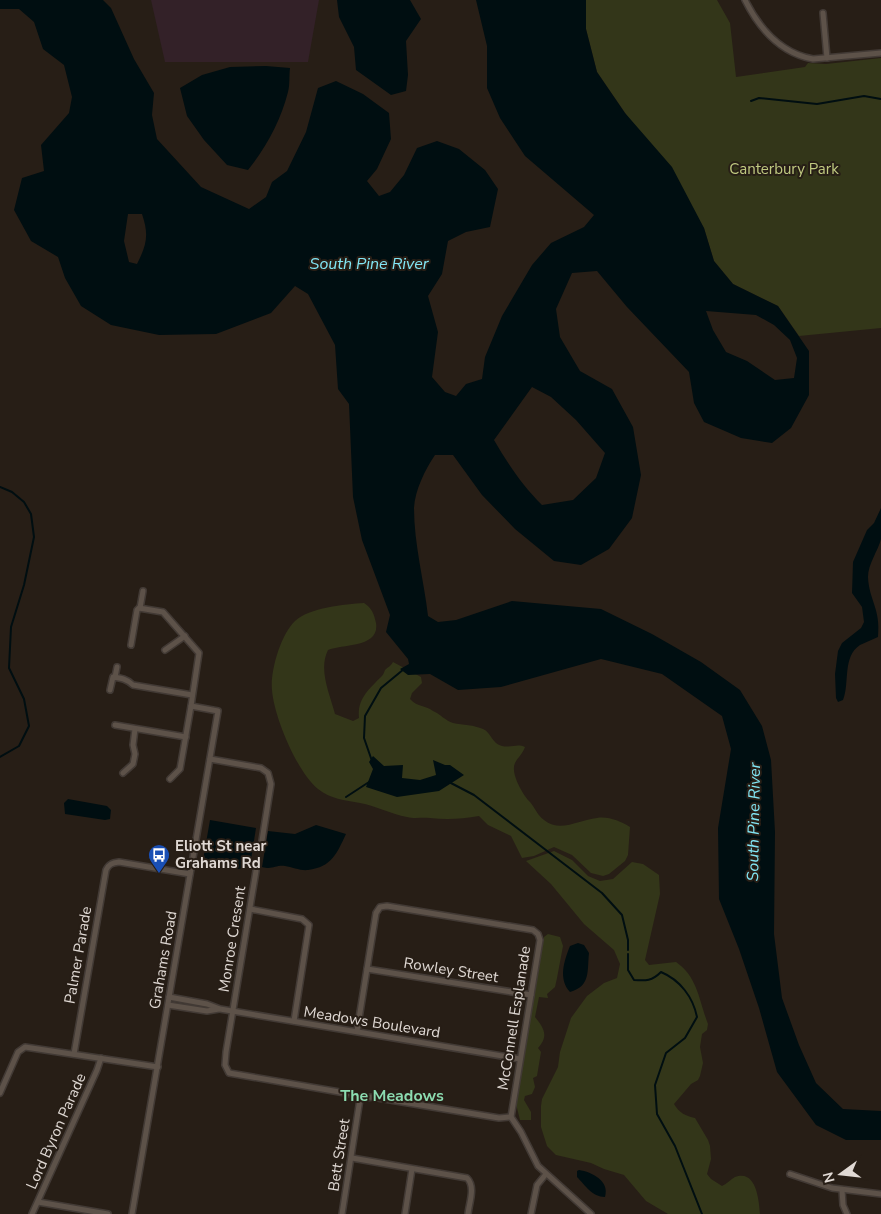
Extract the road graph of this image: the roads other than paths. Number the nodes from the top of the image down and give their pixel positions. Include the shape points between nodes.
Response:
1 (745, 0) edge
2 (823, 12) dead end
3 (881, 53) edge
4 (827, 58) junction
5 (142, 591) dead end
6 (140, 608) junction
7 (185, 636) junction
8 (131, 646) dead end
9 (166, 650) dead end
10 (117, 667) dead end
11 (115, 677) junction
12 (110, 690) dead end
13 (192, 695) junction
14 (191, 706) junction
15 (115, 725) dead end
16 (135, 729) junction
17 (186, 737) junction
18 (210, 759) junction
19 (123, 773) dead end
20 (170, 779) dead end
21 (260, 847) dead end
22 (256, 871) dead end
23 (190, 874) junction
24 (250, 909) junction
25 (367, 969) junction
26 (531, 996) junction
27 (169, 997) junction
28 (168, 1005) junction
29 (220, 1009) junction
30 (233, 1011) junction
31 (294, 1021) junction
32 (356, 1032) junction
33 (74, 1054) junction
34 (101, 1058) junction
35 (520, 1059) junction
36 (158, 1067) junction
37 (0, 1093) edge
38 (360, 1099) junction
39 (511, 1117) junction
40 (352, 1158) junction
41 (412, 1169) junction
42 (546, 1174) junction
43 (790, 1174) dead end
44 (842, 1190) junction
45 (881, 1194) edge
46 (38, 1202) junction
47 (32, 1214) edge
48 (108, 1214) edge
49 (132, 1214) edge
50 (342, 1214) edge
51 (405, 1214) edge
52 (468, 1214) edge
53 (531, 1214) edge
54 (591, 1214) edge
55 (847, 1214) edge

1 - 4 street via 753,16 774,40 805,57
2 - 4 street
3 - 4 street
5 - 6 street
6 - 7 street via 163,612
6 - 8 street
7 - 9 street
7 - 13 street via 199,653
10 - 11 street
11 - 12 street via 111,680
11 - 13 street via 128,680 133,685
13 - 14 street
14 - 17 street
14 - 18 street, Grahams Road via 218,711
15 - 16 street
16 - 17 street
16 - 19 street via 133,764
17 - 20 street via 180,770
18 - 21 street via 261,768 268,773 271,784
18 - 23 street, Grahams Road
22 - 24 street, Monroe Cresent
23 - 27 street, Grahams Road
23 - 33 street, Palmer Parade via 119,862 112,863 106,870
24 - 30 street, Monroe Cresent
24 - 31 street via 302,918 309,925
25 - 26 street, Rowley Street
25 - 26 street, McConnell Esplanade via 376,913 383,906 533,930 540,940
25 - 32 street, McConnell Esplanade
26 - 35 street, McConnell Esplanade
27 - 28 street, Grahams Road
27 - 29 street, Meadows Boulevard
28 - 29 street, Meadows Boulevard via 207,1011
28 - 36 street, Grahams Road
29 - 30 street, Meadows Boulevard
30 - 31 street, Meadows Boulevard
30 - 38 street, Monroe Cresent via 225,1065 229,1073 351,1094
31 - 32 street, Meadows Boulevard
32 - 35 street, Meadows Boulevard
33 - 34 street
33 - 37 street via 29,1047 21,1049
34 - 36 street
34 - 46 street, Lord Byron Parade
35 - 39 street, McConnell Esplanade
36 - 49 street, Grahams Road
38 - 39 street via 372,1098 498,1118
38 - 40 street, Bett Street
39 - 42 street via 535,1162
40 - 41 street
40 - 50 street, Bett Street
41 - 51 street
41 - 52 street via 467,1178 472,1187
42 - 53 street via 535,1191
42 - 54 street
43 - 44 street
44 - 45 street
44 - 55 street
46 - 47 street, Lord Byron Parade
46 - 48 street

